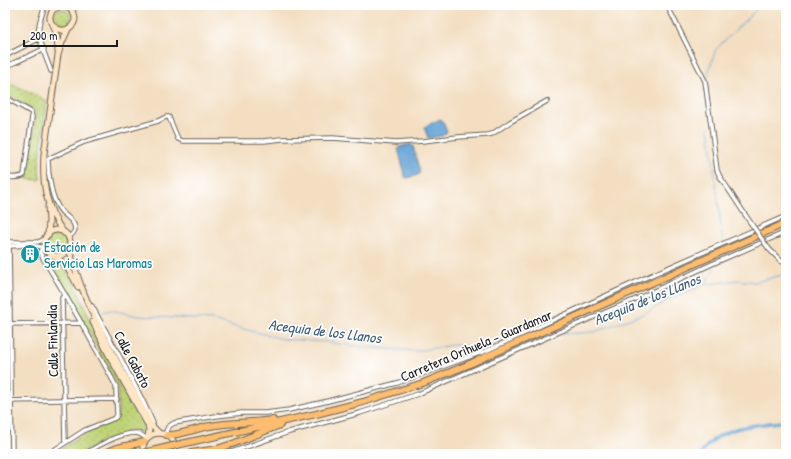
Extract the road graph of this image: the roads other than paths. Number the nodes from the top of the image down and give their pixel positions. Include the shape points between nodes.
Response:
1 (45, 5) edge
2 (667, 5) edge
3 (67, 6) edge
4 (54, 8) edge
5 (44, 10) junction
6 (42, 15) junction
7 (50, 19) junction
8 (53, 26) junction
9 (68, 29) junction
10 (40, 38) junction
11 (44, 49) junction
12 (58, 55) junction
13 (5, 56) edge
14 (5, 67) edge
15 (51, 71) dead end
16 (5, 97) edge
17 (547, 101) dead end
18 (5, 177) edge
19 (47, 199) junction
20 (786, 216) edge
21 (786, 223) edge
22 (786, 232) edge
23 (64, 233) junction
24 (46, 237) junction
25 (68, 238) junction
26 (7, 244) edge
27 (44, 248) junction
28 (68, 248) junction
29 (55, 256) junction
30 (786, 264) edge
31 (66, 294) junction
32 (5, 324) edge
33 (11, 324) junction
34 (63, 324) junction
35 (82, 324) junction
36 (117, 399) junction
37 (64, 400) junction
38 (12, 401) junction
39 (5, 402) edge
40 (316, 414) junction
41 (162, 433) junction
42 (146, 439) junction
43 (65, 443) junction
44 (12, 454) edge
45 (48, 454) edge
46 (85, 454) edge
47 (103, 454) edge
48 (139, 454) edge
49 (143, 454) edge
50 (175, 454) edge
51 (185, 454) edge
52 (226, 454) edge

1 - 5 street
2 - 30 street, bridge via 705,81 716,170 769,249
3 - 4 main road
3 - 9 main road via 73,11 75,18
4 - 5 street via 46,12
4 - 7 main road
5 - 6 street
6 - 7 street via 47,14
6 - 10 street via 39,26
7 - 8 main road
8 - 9 main road via 60,30
8 - 12 main road via 57,37
9 - 12 main road
10 - 11 street
10 - 13 street
11 - 14 street
11 - 15 street
12 - 19 main road via 44,154 43,178
16 - 18 street via 32,114 25,173 18,178
17 - 25 street via 489,135 396,144 333,138 264,142 183,141 178,139 169,117 166,117 84,142 48,159 51,188 56,204 74,224 74,231
19 - 23 main road
19 - 24 main road via 49,221
20 - 41 street via 488,350 397,384 289,410 242,413 174,423
21 - 40 main road, Carretera Orihuela - Guardamar via 465,366 423,383
22 - 52 street via 418,394 289,432
23 - 24 main road via 56,231
23 - 25 main road
24 - 26 street via 38,242
24 - 27 main road
25 - 28 main road
26 - 27 street
26 - 33 street
27 - 29 main road
27 - 31 street, Calle Finlandia via 40,253
28 - 29 main road via 65,253
28 - 41 main road via 96,320 152,426
29 - 42 main road via 76,283 108,353 148,425
31 - 34 street, Calle Finlandia via 62,298
31 - 35 street
32 - 33 street
33 - 34 street
33 - 38 street
34 - 35 street
34 - 37 street, Calle Finlandia
35 - 36 street via 116,386
36 - 37 street
36 - 43 street via 117,415 112,420 85,430
37 - 38 street
37 - 43 street, Calle Finlandia
38 - 39 street
38 - 44 street
40 - 41 main road via 261,422 212,425 176,435
40 - 48 main road, Carretera Orihuela - Guardamar, bridge
40 - 51 main road via 226,446
41 - 42 main road
41 - 50 main road via 175,444
42 - 46 street via 135,433 122,436 98,445
42 - 47 main road
42 - 49 main road
43 - 45 street

